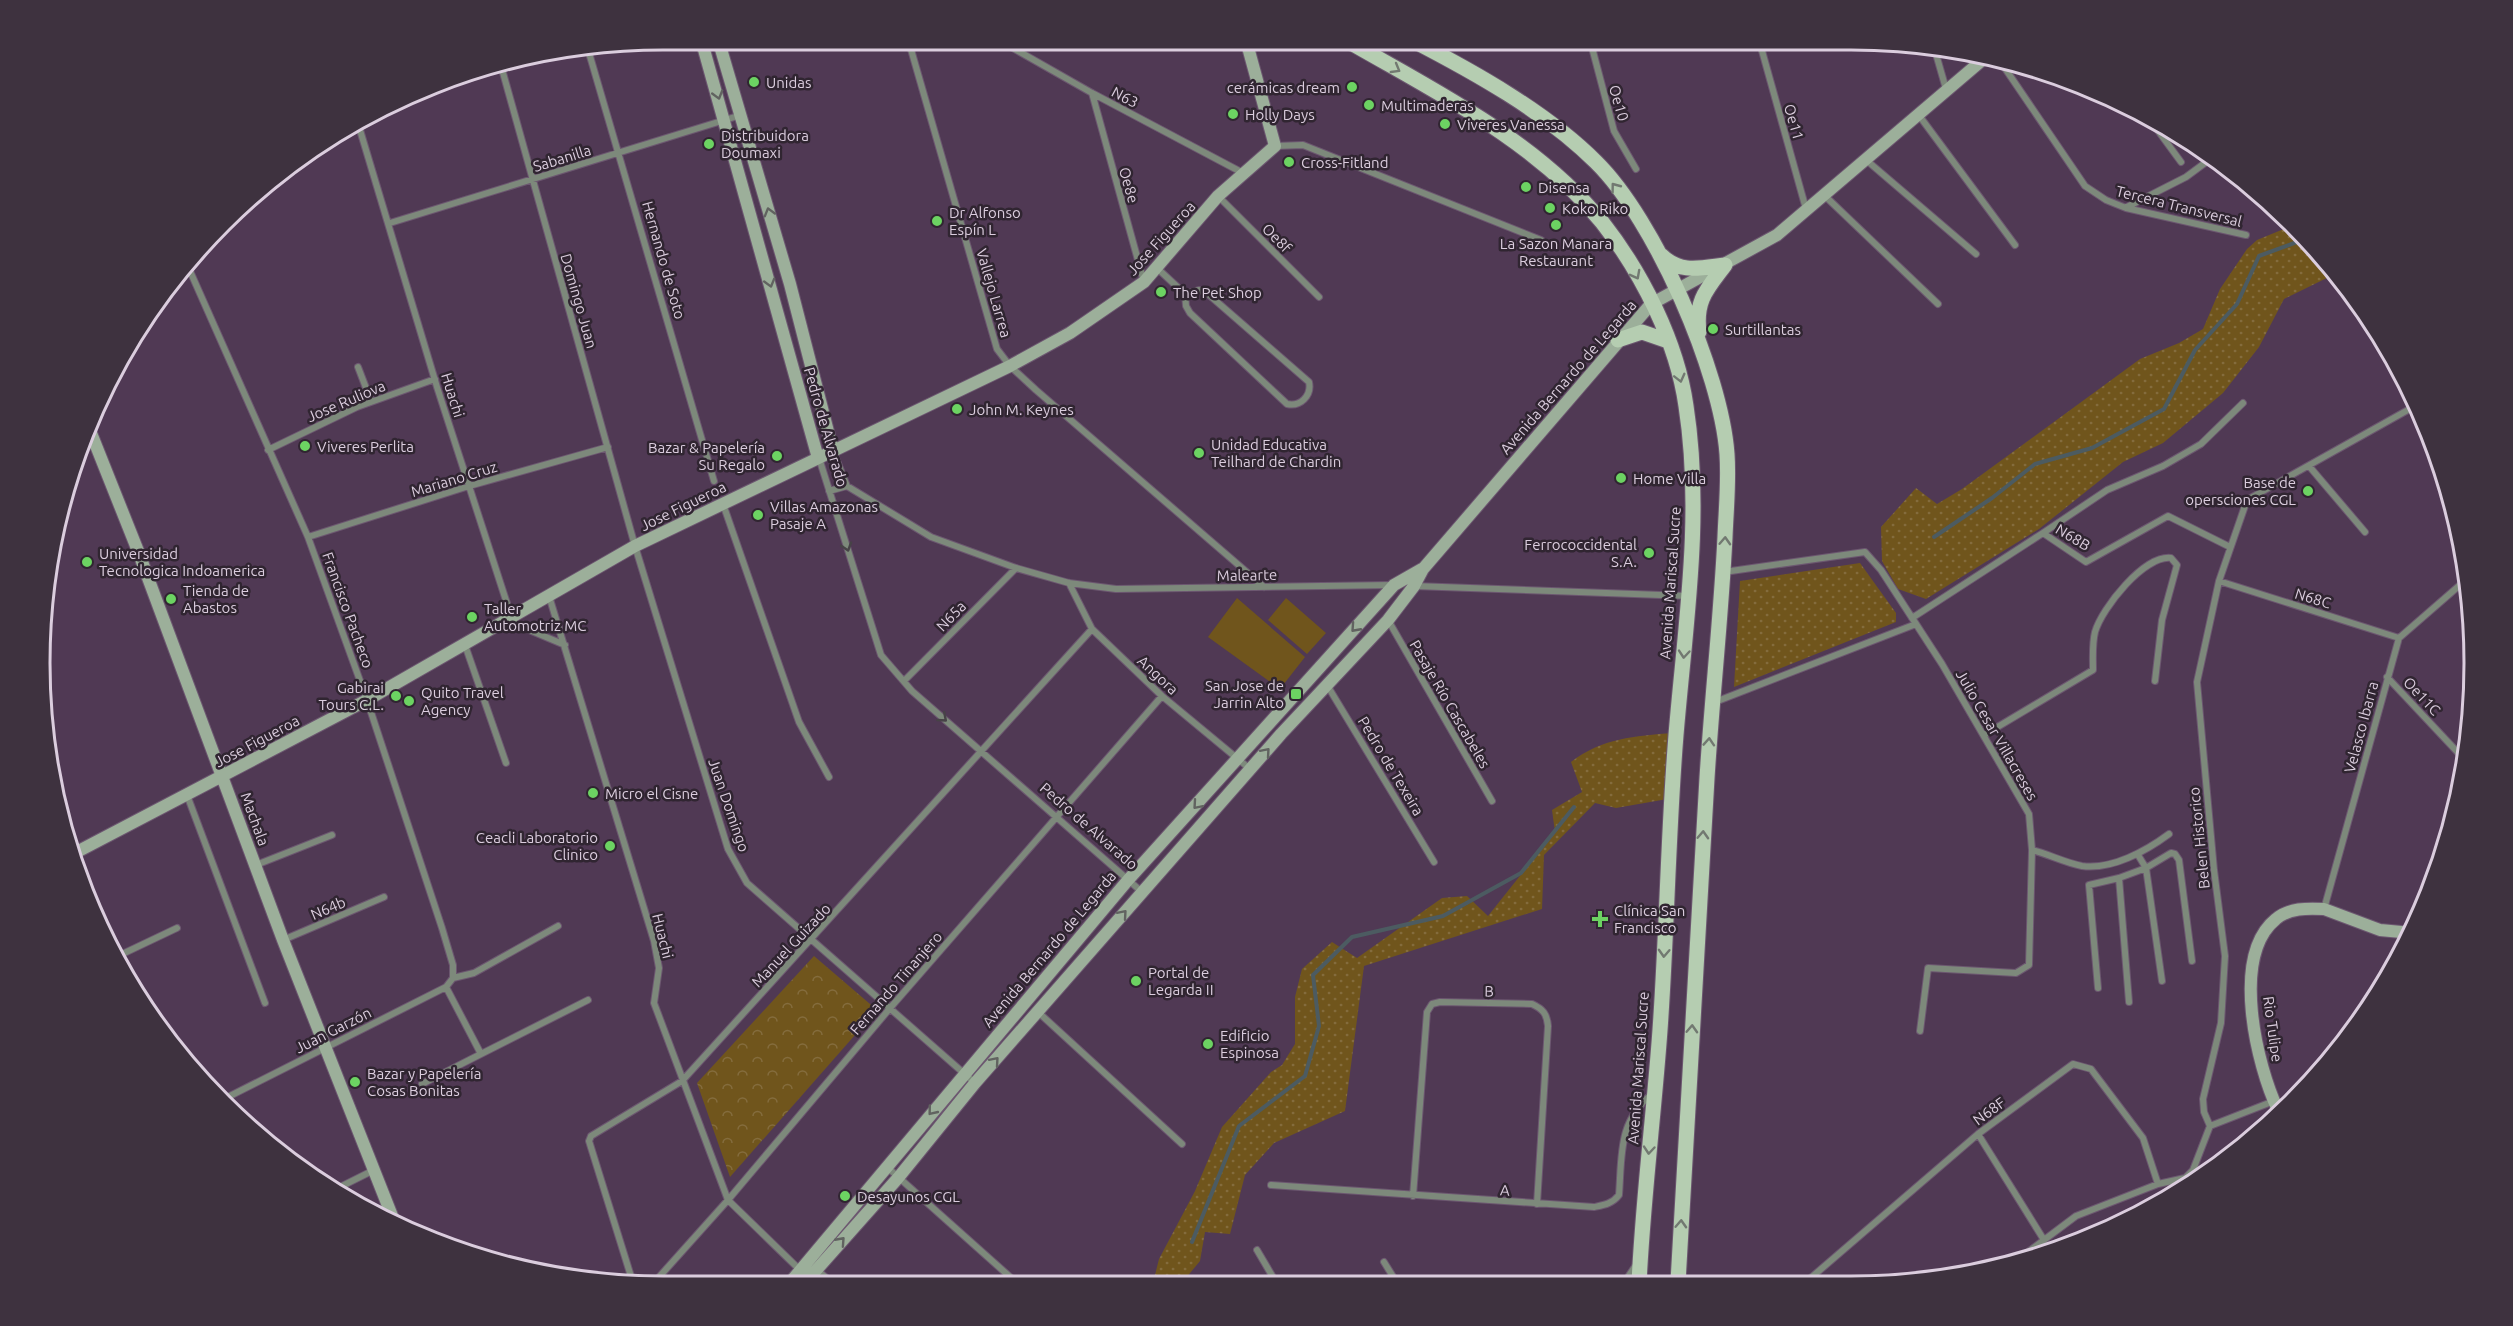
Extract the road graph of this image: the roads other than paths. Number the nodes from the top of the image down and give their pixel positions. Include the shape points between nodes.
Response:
1 (704, 50) edge
2 (721, 50) edge
3 (911, 50) edge
4 (1016, 50) edge
5 (1249, 50) edge
6 (1363, 50) edge
7 (1430, 50) edge
8 (1593, 50) edge
9 (1762, 50) edge
10 (590, 54) edge
11 (1937, 56) edge
12 (1978, 63) edge
13 (2006, 69) edge
14 (502, 71) edge
15 (1946, 89) junction
16 (1092, 93) junction
17 (1917, 114) junction
18 (742, 115) junction
19 (725, 120) junction
20 (360, 130) edge
21 (2161, 134) edge
22 (1275, 146) junction
23 (620, 152) junction
24 (1865, 159) junction
25 (2181, 162) dead end
26 (2205, 163) edge
27 (1636, 169) dead end
28 (1243, 173) junction
29 (531, 180) junction
30 (1824, 195) junction
31 (1218, 196) junction
32 (2126, 208) junction
33 (1806, 209) junction
34 (390, 223) junction
35 (2246, 235) dead end
36 (1541, 240) dead end
37 (2015, 245) dead end
38 (1657, 252) junction
39 (1976, 254) dead end
40 (1725, 265) junction
41 (1156, 268) junction
42 (190, 272) edge
43 (1144, 282) junction
44 (1677, 291) junction
45 (1185, 294) junction
46 (1319, 297) dead end
47 (1651, 304) junction
48 (1938, 304) dead end
49 (1618, 340) junction
50 (1668, 341) junction
51 (1701, 350) junction
52 (358, 366) dead end
53 (1010, 366) junction
54 (435, 379) junction
55 (371, 401) junction
56 (2243, 403) dead end
57 (2408, 410) edge
58 (93, 437) edge
59 (608, 447) junction
60 (268, 450) junction
61 (833, 451) junction
62 (819, 458) junction
63 (2309, 466) junction
64 (714, 481) dead end
65 (469, 486) junction
66 (848, 486) junction
67 (829, 491) junction
68 (723, 503) junction
69 (2043, 532) junction
70 (2365, 532) dead end
71 (308, 537) junction
72 (635, 546) junction
73 (2230, 547) junction
74 (1016, 568) junction
75 (1423, 569) junction
76 (1723, 572) junction
77 (2219, 581) junction
78 (1069, 583) junction
79 (1394, 585) junction
80 (1264, 586) junction
81 (1414, 586) junction
82 (2458, 586) edge
83 (549, 596) junction
84 (1689, 596) junction
85 (512, 619) junction
86 (1388, 620) junction
87 (1914, 621) junction
88 (1092, 629) junction
89 (2399, 638) junction
90 (465, 645) junction
91 (565, 645) junction
92 (2387, 677) junction
93 (904, 681) junction
94 (2155, 681) dead end
95 (1326, 685) junction
96 (1162, 696) junction
97 (367, 700) junction
98 (1712, 704) junction
99 (1984, 735) junction
100 (2457, 751) edge
101 (983, 752) junction
102 (1237, 758) junction
103 (506, 763) dead end
104 (1250, 770) junction
105 (223, 776) junction
106 (829, 777) dead end
107 (187, 795) junction
108 (1492, 801) dead end
109 (1055, 817) junction
110 (2169, 834) dead end
111 (332, 836) dead end
112 (2032, 850) junction
113 (79, 851) edge
114 (2138, 855) junction
115 (1434, 862) dead end
116 (256, 865) junction
117 (2146, 868) junction
118 (2119, 879) junction
119 (1128, 880) junction
120 (1142, 893) junction
121 (384, 897) dead end
122 (2324, 909) junction
123 (558, 926) dead end
124 (177, 928) dead end
125 (2401, 932) edge
126 (812, 939) junction
127 (283, 940) junction
128 (123, 954) edge
129 (2192, 961) dead end
130 (453, 978) junction
131 (2162, 981) dead end
132 (446, 987) junction
133 (2098, 988) dead end
134 (588, 1000) dead end
135 (2129, 1002) dead end
136 (265, 1003) dead end
137 (891, 1007) junction
138 (1038, 1012) junction
139 (1920, 1031) dead end
140 (326, 1048) junction
141 (481, 1054) junction
142 (964, 1073) junction
143 (682, 1081) junction
144 (975, 1083) junction
145 (422, 1084) dead end
146 (1654, 1091) junction
147 (229, 1097) edge
148 (2276, 1105) edge
149 (2274, 1107) edge
150 (2210, 1126) junction
151 (1978, 1134) junction
152 (1182, 1144) dead end
153 (887, 1167) junction
154 (374, 1170) junction
155 (2188, 1175) edge
156 (898, 1178) junction
157 (2182, 1179) edge
158 (2158, 1184) junction
159 (1271, 1185) dead end
160 (343, 1186) edge
161 (1413, 1196) junction
162 (728, 1200) junction
163 (1537, 1204) junction
164 (391, 1212) edge
165 (2044, 1240) junction
166 (2033, 1249) edge
167 (1257, 1250) dead end
168 (1640, 1259) junction
169 (1384, 1262) dead end
170 (816, 1269) junction
171 (801, 1270) junction
172 (631, 1275) edge
173 (660, 1276) edge
174 (796, 1276) edge
175 (810, 1276) edge
176 (824, 1276) edge
177 (1009, 1276) edge
178 (1272, 1276) edge
179 (1393, 1276) edge
180 (1628, 1276) edge
181 (1639, 1276) edge
182 (1678, 1276) edge
183 (1813, 1276) edge

1 -> 19 street, Pedro de Alvarado
2 - 18 street, Pedro de Alvarado
3 - 53 street, Vallejo Larrea via 997,349
4 - 16 street, N63
5 - 22 street
6 -> 47 main road, Avenida Mariscal Sucre via 1496,127 1557,176 1601,221 1628,260
38 -> 7 main road via 1597,163 1551,124
8 - 27 street, Oe10 via 1614,131
9 - 33 street, Oe11
10 - 23 street, Hernando de Soto
11 - 15 street
12 - 15 street, Avenida Bernardo de Legarda
13 - 32 street, Tercera Transversal via 2085,186
14 - 29 street, Domingo Juan
15 - 17 street, Avenida Bernardo de Legarda
16 - 28 street, N63
16 - 43 street, Oe8e
17 - 24 street, Avenida Bernardo de Legarda
17 - 37 street
18 - 19 street, Sabanilla
61 -> 18 street, Pedro de Alvarado
19 - 23 street, Sabanilla
19 -> 62 street, Pedro de Alvarado
20 - 34 street, Huachi
21 - 25 street
22 - 28 street, Jose Figueroa
22 - 36 street via 1303,145
23 - 29 street, Sabanilla
23 - 64 street, Hernando de Soto
24 - 30 street, Avenida Bernardo de Legarda
24 - 39 street
26 - 32 street
28 - 31 street, Jose Figueroa
29 - 34 street, Sabanilla
29 - 59 street, Domingo Juan
30 - 33 street, Avenida Bernardo de Legarda
30 - 48 street
31 - 41 street, Jose Figueroa
31 - 46 street, Oe8f
32 - 35 street, Tercera Transversal
33 - 40 street, Avenida Bernardo de Legarda via 1777,235
34 - 54 street, Huachi
38 - 40 main road via 1668,263 1685,269
38 - 44 main road
40 - 44 street, Avenida Bernardo de Legarda
40 - 51 main road via 1700,301 1697,322
41 - 43 street, Jose Figueroa
41 - 45 street
42 - 60 street, Francisco Pacheco
43 - 53 street, Jose Figueroa via 1070,333
44 - 47 street, Avenida Bernardo de Legarda
44 - 51 main road
45 - 45 street via 1199,290 1208,294 1282,356 1309,382 1305,399 1287,404 1190,313
47 - 49 street, Avenida Bernardo de Legarda
47 - 50 main road, Avenida Mariscal Sucre
49 - 50 main road via 1642,332
49 - 75 street, Avenida Bernardo de Legarda
50 -> 84 main road, Avenida Mariscal Sucre via 1679,371 1688,422 1694,525
76 -> 51 main road via 1727,453 1718,401
52 - 55 street
53 - 61 street, Jose Figueroa
53 - 80 street, Vallejo Larrea
54 - 55 street, Jose Ruliova
54 - 65 street, Huachi
55 - 60 street, Jose Ruliova
56 - 69 street via 2201,444 2163,466 2107,490
57 - 63 street, Belen Historico
58 - 105 street, Machala
59 - 65 street, Mariano Cruz
59 - 72 street, Domingo Juan
60 - 71 street, Francisco Pacheco
61 - 62 street, Jose Figueroa
61 - 66 street, Pedro de Alvarado
62 - 67 street, Pedro de Alvarado
62 - 68 street, Jose Figueroa
63 - 70 street
63 - 73 street, Belen Historico via 2247,500
65 - 71 street, Mariano Cruz
65 - 85 street, Huachi
66 - 67 street
66 - 74 street, Malearte via 932,537
67 -> 93 street, Pedro de Alvarado via 881,655
68 - 72 street, Jose Figueroa
68 - 106 street via 799,722
69 - 73 street, N68B via 2086,562 2168,516
69 - 87 street, N68B
71 - 97 street, Francisco Pacheco
72 - 83 street, Jose Figueroa
72 - 126 street, Juan Domingo via 728,849 747,883
73 - 77 street, Belen Historico
74 - 78 street, Malearte
74 - 93 street, N65a
75 - 79 street, Avenida Bernardo de Legarda
75 - 81 street, Avenida Bernardo de Legarda
76 - 87 street, Julio Cesar Villacreses via 1865,552
76 - 98 main road
77 - 89 street, N68C
77 - 150 street, Belen Historico via 2197,682 2225,956 2221,1023 2204,1100
78 - 80 street, Malearte via 1116,589
78 - 88 street, Angora
79 - 80 street, Malearte
79 - 81 street, Malearte
79 -> 102 street, Avenida Bernardo de Legarda
81 - 84 street, Malearte
81 - 86 street, Avenida Bernardo de Legarda
82 - 89 street
83 - 85 street, Jose Figueroa
83 - 91 street, Huachi
84 -> 146 main road, Avenida Mariscal Sucre
85 - 90 street, Jose Figueroa
85 - 91 street via 515,624
86 - 95 street, Avenida Bernardo de Legarda
86 - 108 street, Pasaje Río Cascabeles
87 - 98 street, N68B
87 - 99 street, Julio Cesar Villacreses
88 - 96 street, Angora
88 - 101 street, Manuel Guizado
89 - 92 street, Velasco Ibarra
90 - 97 street, Jose Figueroa
90 - 103 street
91 - 143 street, Huachi via 654,941 659,968 654,1003
92 - 100 street, Oe11C
92 - 122 street, Velasco Ibarra
93 -> 101 street, Pedro de Alvarado
94 - 99 street via 2162,620 2177,565 2165,557 2145,565 2111,604 2095,632 2093,670
104 -> 95 street, Avenida Bernardo de Legarda
95 - 115 street, Pedro de Texeira
96 - 102 street, Angora
96 - 109 street, Fernando Tinanjero
97 - 105 street, Jose Figueroa
97 - 130 street, Francisco Pacheco via 449,950
182 -> 98 main road
99 - 112 street, Julio Cesar Villacreses via 2029,814
101 - 109 street, Pedro de Alvarado
101 - 126 street, Manuel Guizado
102 - 104 street, Angora
102 -> 119 street, Avenida Bernardo de Legarda
104 - 120 street, Avenida Bernardo de Legarda
105 - 107 street, Jose Figueroa
105 - 116 street, Machala
107 - 113 street, Jose Figueroa
107 - 136 street
109 - 119 street, Pedro de Alvarado
109 - 137 street, Fernando Tinanjero
110 - 114 street
111 - 116 street
112 - 114 street via 2082,866
112 - 139 street, Julio Cesar Villacreses via 2029,965 2016,973 1928,968
114 - 117 street
116 - 127 street, Machala
117 - 118 street
117 - 129 street via 2171,853 2178,857
117 - 131 street
118 - 133 street via 2089,885
118 - 135 street
119 - 120 street, Pedro de Alvarado
119 - 142 street, Avenida Bernardo de Legarda
138 -> 120 street, Avenida Bernardo de Legarda
121 - 127 street, N64b
122 - 125 street, Rio Tulipe via 2380,930
122 - 148 street, Rio Tulipe via 2295,910 2276,919 2266,929 2256,952 2251,1001 2255,1035
123 - 130 street via 474,973
124 - 128 street
126 - 137 street, Juan Domingo
126 - 143 street, Manuel Guizado
127 - 140 street, Machala
130 - 132 street, Juan Garzón
132 - 140 street, Juan Garzón
132 - 141 street
134 - 141 street
137 - 142 street, Juan Domingo
137 - 162 street, Fernando Tinanjero
144 -> 138 street, Avenida Bernardo de Legarda
138 - 152 street
140 - 147 street, Juan Garzón
140 - 154 street, Machala
141 - 145 street
142 - 144 street, Juan Domingo
142 -> 153 street, Avenida Bernardo de Legarda
143 - 162 street, Huachi
143 - 172 street, Manuel Guizado via 596,1132 589,1141
144 - 156 street, Avenida Bernardo de Legarda
146 - 163 street, A via 1639,1104 1626,1125 1619,1195 1614,1201 1594,1207
146 -> 168 main road, Avenida Mariscal Sucre
149 - 150 street
150 - 155 street
151 - 158 street, N68F via 2067,1067 2086,1066 2143,1138
151 - 165 street
151 - 183 street, N68F
153 - 156 street
153 - 171 street, Avenida Bernardo de Legarda
154 - 160 street
154 - 164 street, Machala
170 -> 156 street, Avenida Bernardo de Legarda
156 - 177 street
157 - 158 street
158 - 165 street via 2076,1216
159 - 161 street, A
161 - 163 street, A
161 - 163 street, B via 1427,1012 1432,1004 1440,1002 1532,1004 1542,1008 1548,1026
162 - 171 street, Huachi
162 - 173 street, Fernando Tinanjero
165 - 166 street
167 - 178 street
168 - 180 street
168 - 181 main road, Avenida Mariscal Sucre
169 - 179 street
170 - 175 street, Avenida Bernardo de Legarda
170 - 176 street
171 - 174 street, Avenida Bernardo de Legarda

